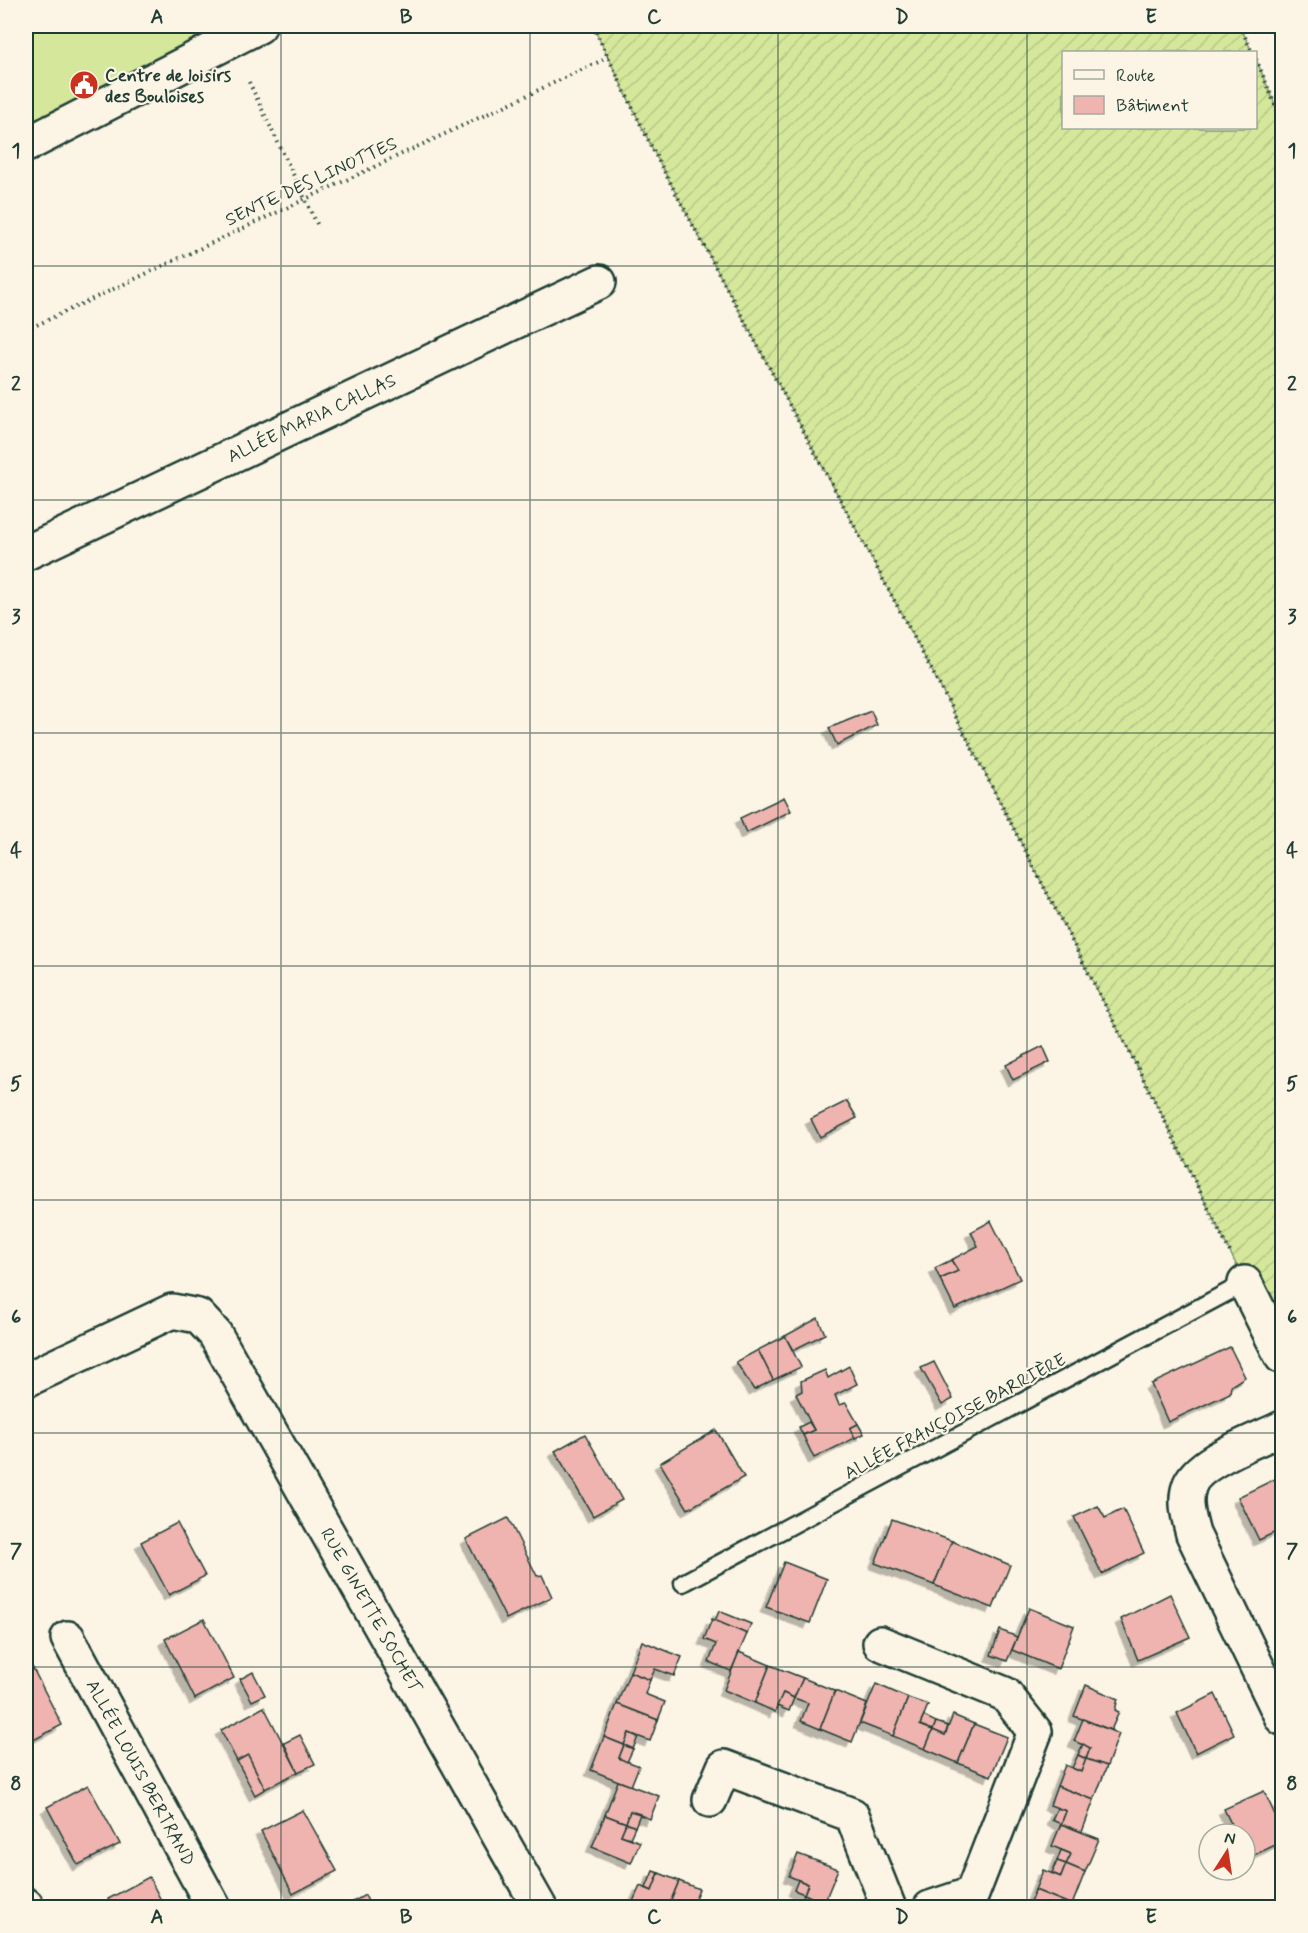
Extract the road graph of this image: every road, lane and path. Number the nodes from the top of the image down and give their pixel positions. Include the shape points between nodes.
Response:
1 (259, 26) edge
2 (593, 26) edge
3 (1240, 26) edge
4 (1252, 51) edge
5 (609, 57) junction
6 (1257, 62) edge
7 (249, 82) dead end
8 (1282, 121) edge
9 (26, 146) edge
10 (305, 199) junction
11 (317, 224) dead end
12 (599, 282) dead end
13 (26, 330) edge
14 (26, 553) edge
15 (1245, 1283) junction
16 (1282, 1357) edge
17 (26, 1380) edge
18 (1282, 1428) edge
19 (683, 1583) dead end
20 (68, 1638) dead end
21 (880, 1643) dead end
22 (1282, 1718) edge
23 (710, 1800) dead end
24 (214, 1908) edge
25 (540, 1908) edge
26 (889, 1908) edge
27 (930, 1908) edge

1 - 9 street
2 - 5 path
3 - 4 path
5 - 10 path, SENTE DES LINOTTES
5 - 15 path via 657,158 930,667 1155,1100
6 - 8 path
7 - 10 path
10 - 11 path
10 - 13 path, SENTE DES LINOTTES
12 - 14 street, ALLÉE MARIA CALLAS
15 - 16 street
15 - 19 lane, ALLÉE FRANÇOISE BARRIÈRE
17 - 25 street, RUE GINETTE SOCHET via 172,1311 198,1316 215,1334
18 - 22 street via 1194,1475 1187,1505 1193,1534
20 - 24 street, ALLÉE LOUIS BERTRAND
21 - 27 street via 1005,1694 1035,1732 972,1894
23 - 26 street via 724,1767 852,1815

